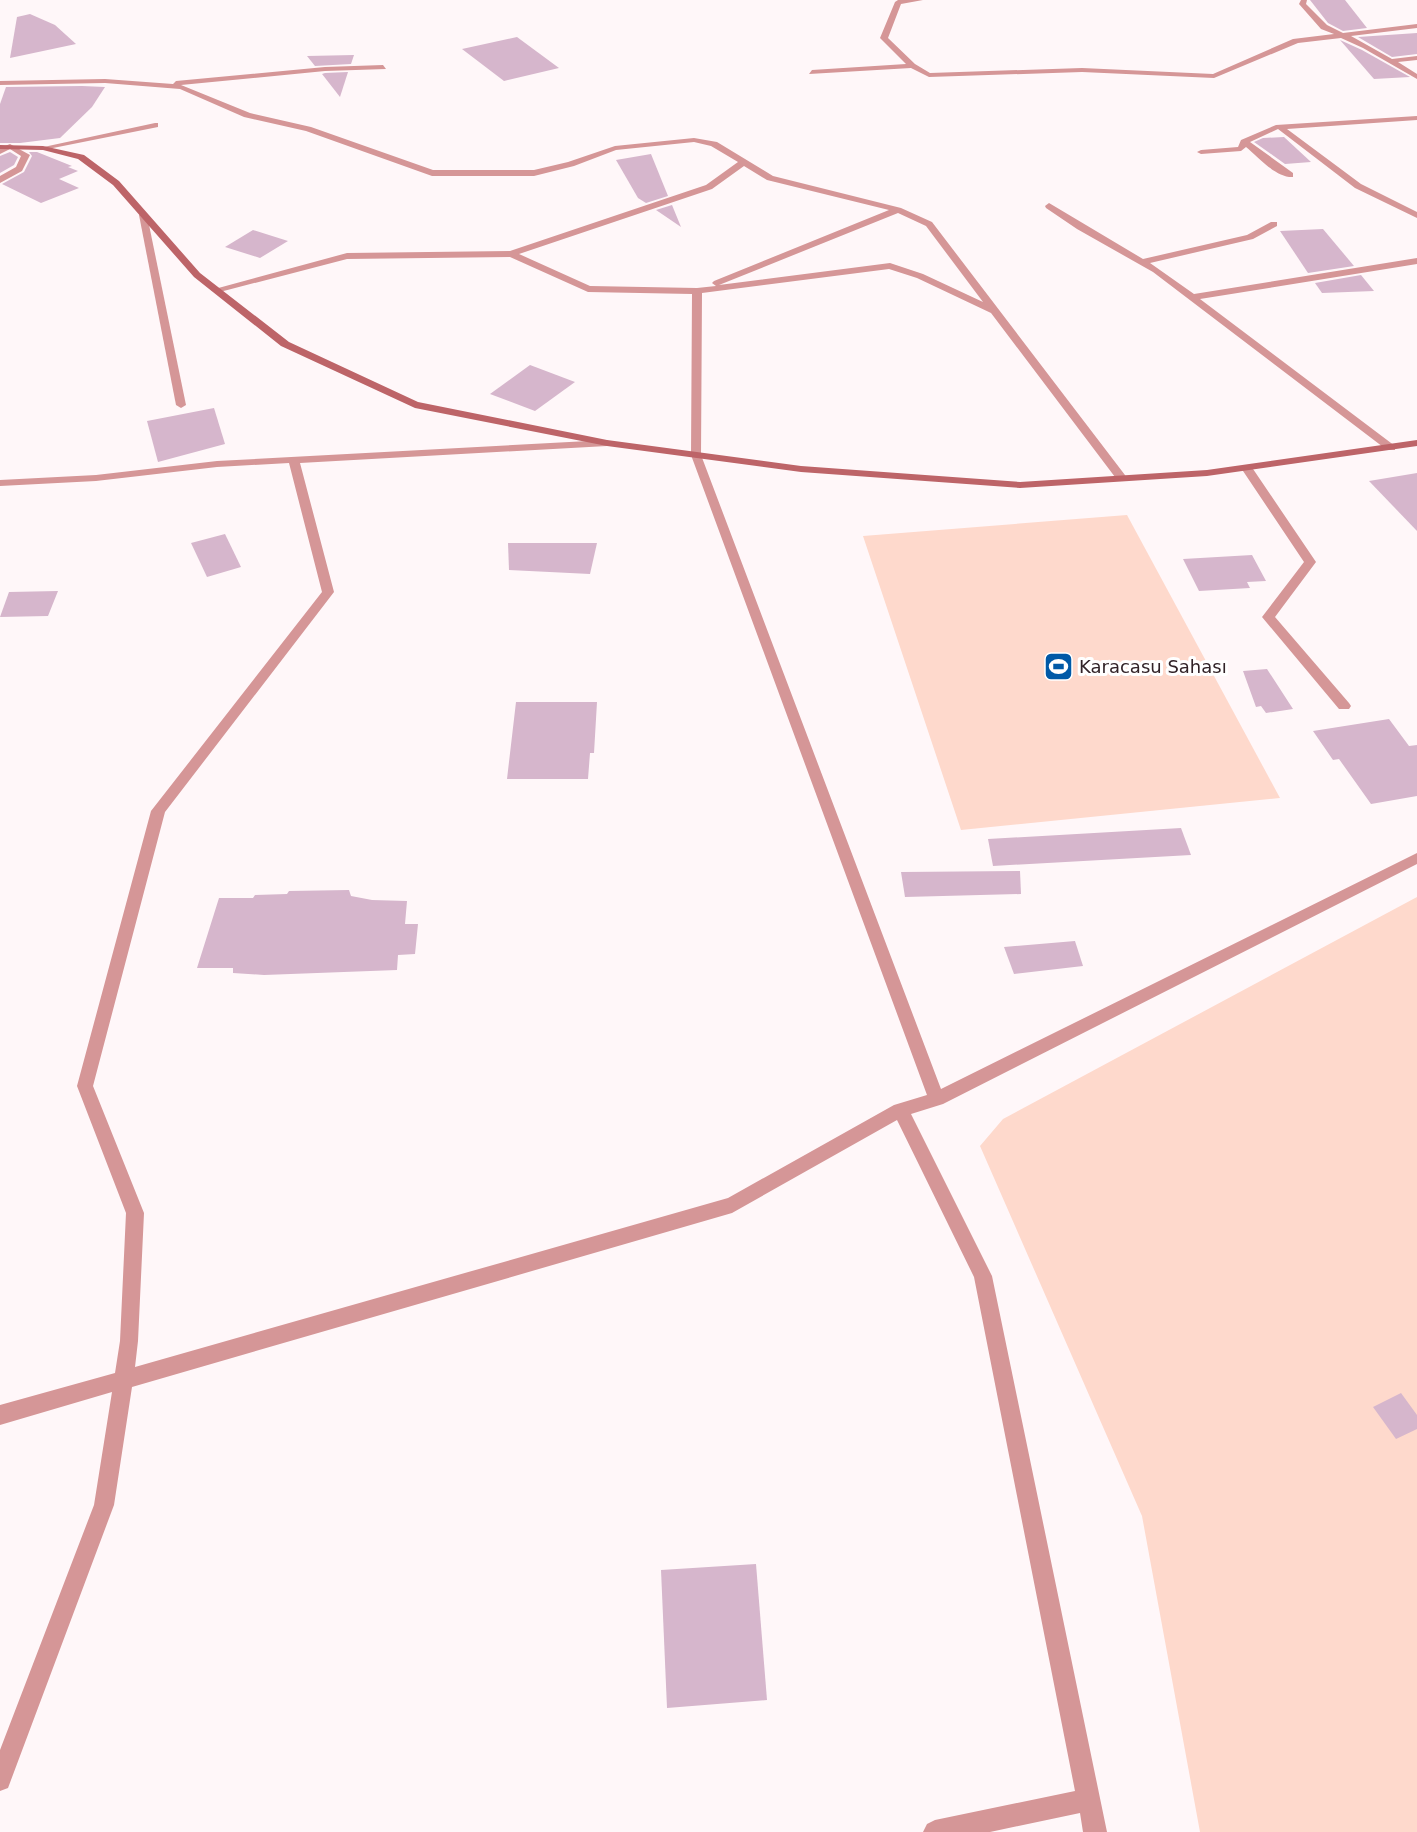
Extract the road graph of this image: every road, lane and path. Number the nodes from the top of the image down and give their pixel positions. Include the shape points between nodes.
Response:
1 (920, 0) edge
2 (1300, 1) edge
3 (1417, 26) edge
4 (1343, 35) junction
5 (1417, 58) edge
6 (1390, 61) junction
7 (912, 66) junction
8 (382, 68) dead end
9 (812, 72) dead end
10 (1417, 77) edge
11 (0, 83) edge
12 (158, 85) junction
13 (1417, 118) edge
14 (155, 125) dead end
15 (1280, 127) junction
16 (1244, 142) junction
17 (5, 147) edge
18 (43, 148) junction
19 (0, 152) edge
20 (1201, 152) dead end
21 (743, 163) junction
22 (1290, 175) dead end
23 (0, 180) edge
24 (1049, 206) dead end
25 (898, 210) junction
26 (143, 215) junction
27 (1417, 215) edge
28 (1274, 224) dead end
29 (512, 254) junction
30 (1417, 261) edge
31 (1142, 262) junction
32 (216, 290) junction
33 (697, 291) junction
34 (1192, 297) junction
35 (999, 312) junction
36 (181, 405) dead end
37 (607, 443) junction
38 (1417, 443) edge
39 (1391, 448) junction
40 (696, 455) junction
41 (294, 460) junction
42 (1247, 468) junction
43 (1122, 478) junction
44 (0, 483) edge
45 (1344, 706) dead end
46 (1417, 858) edge
47 (937, 1099) junction
48 (900, 1110) junction
49 (123, 1378) junction
50 (0, 1415) edge
51 (0, 1780) edge
52 (1089, 1800) junction
53 (935, 1832) edge
54 (1095, 1832) edge

1 - 7 street via 898,2 884,38
2 - 4 street via 1324,27
3 - 4 street
4 - 6 street
4 - 7 street via 1296,41 1214,76 1082,70 929,75
5 - 6 street
6 - 10 street
7 - 9 street
8 - 12 street via 325,69
11 - 12 street via 105,81
12 - 21 street via 182,87 247,115 308,129 432,173 534,173 615,148 694,140 714,144
13 - 15 street
14 - 18 street
15 - 16 street
15 - 27 street via 1358,186
16 - 20 street via 1241,149
16 - 22 street
17 - 18 main road
17 - 19 street
17 - 23 street via 26,155 19,169
18 - 26 main road via 81,157 116,183
21 - 25 street via 770,178
21 - 29 street via 709,187
24 - 31 street
25 - 33 street
25 - 35 street via 929,224
26 - 32 main road via 197,275
26 - 36 street
28 - 31 street via 1250,237
29 - 32 street via 347,256
29 - 33 street via 588,289
30 - 34 street
31 - 34 street
32 - 37 main road via 285,344 415,405
33 - 35 street via 890,266
33 - 40 street
34 - 39 street
35 - 43 street
37 - 40 main road
37 - 41 street
38 - 39 main road
39 - 42 main road
40 - 43 main road via 801,468 1020,485
40 - 47 street
41 - 44 street
41 - 49 street via 328,592 158,811 85,1086 135,1213 129,1341
42 - 43 main road
42 - 45 street via 1310,562 1268,617
46 - 47 street
47 - 48 street
48 - 49 street via 732,1205
48 - 52 street via 982,1276
49 - 50 street
49 - 51 street via 104,1505
52 - 53 street
52 - 54 street

